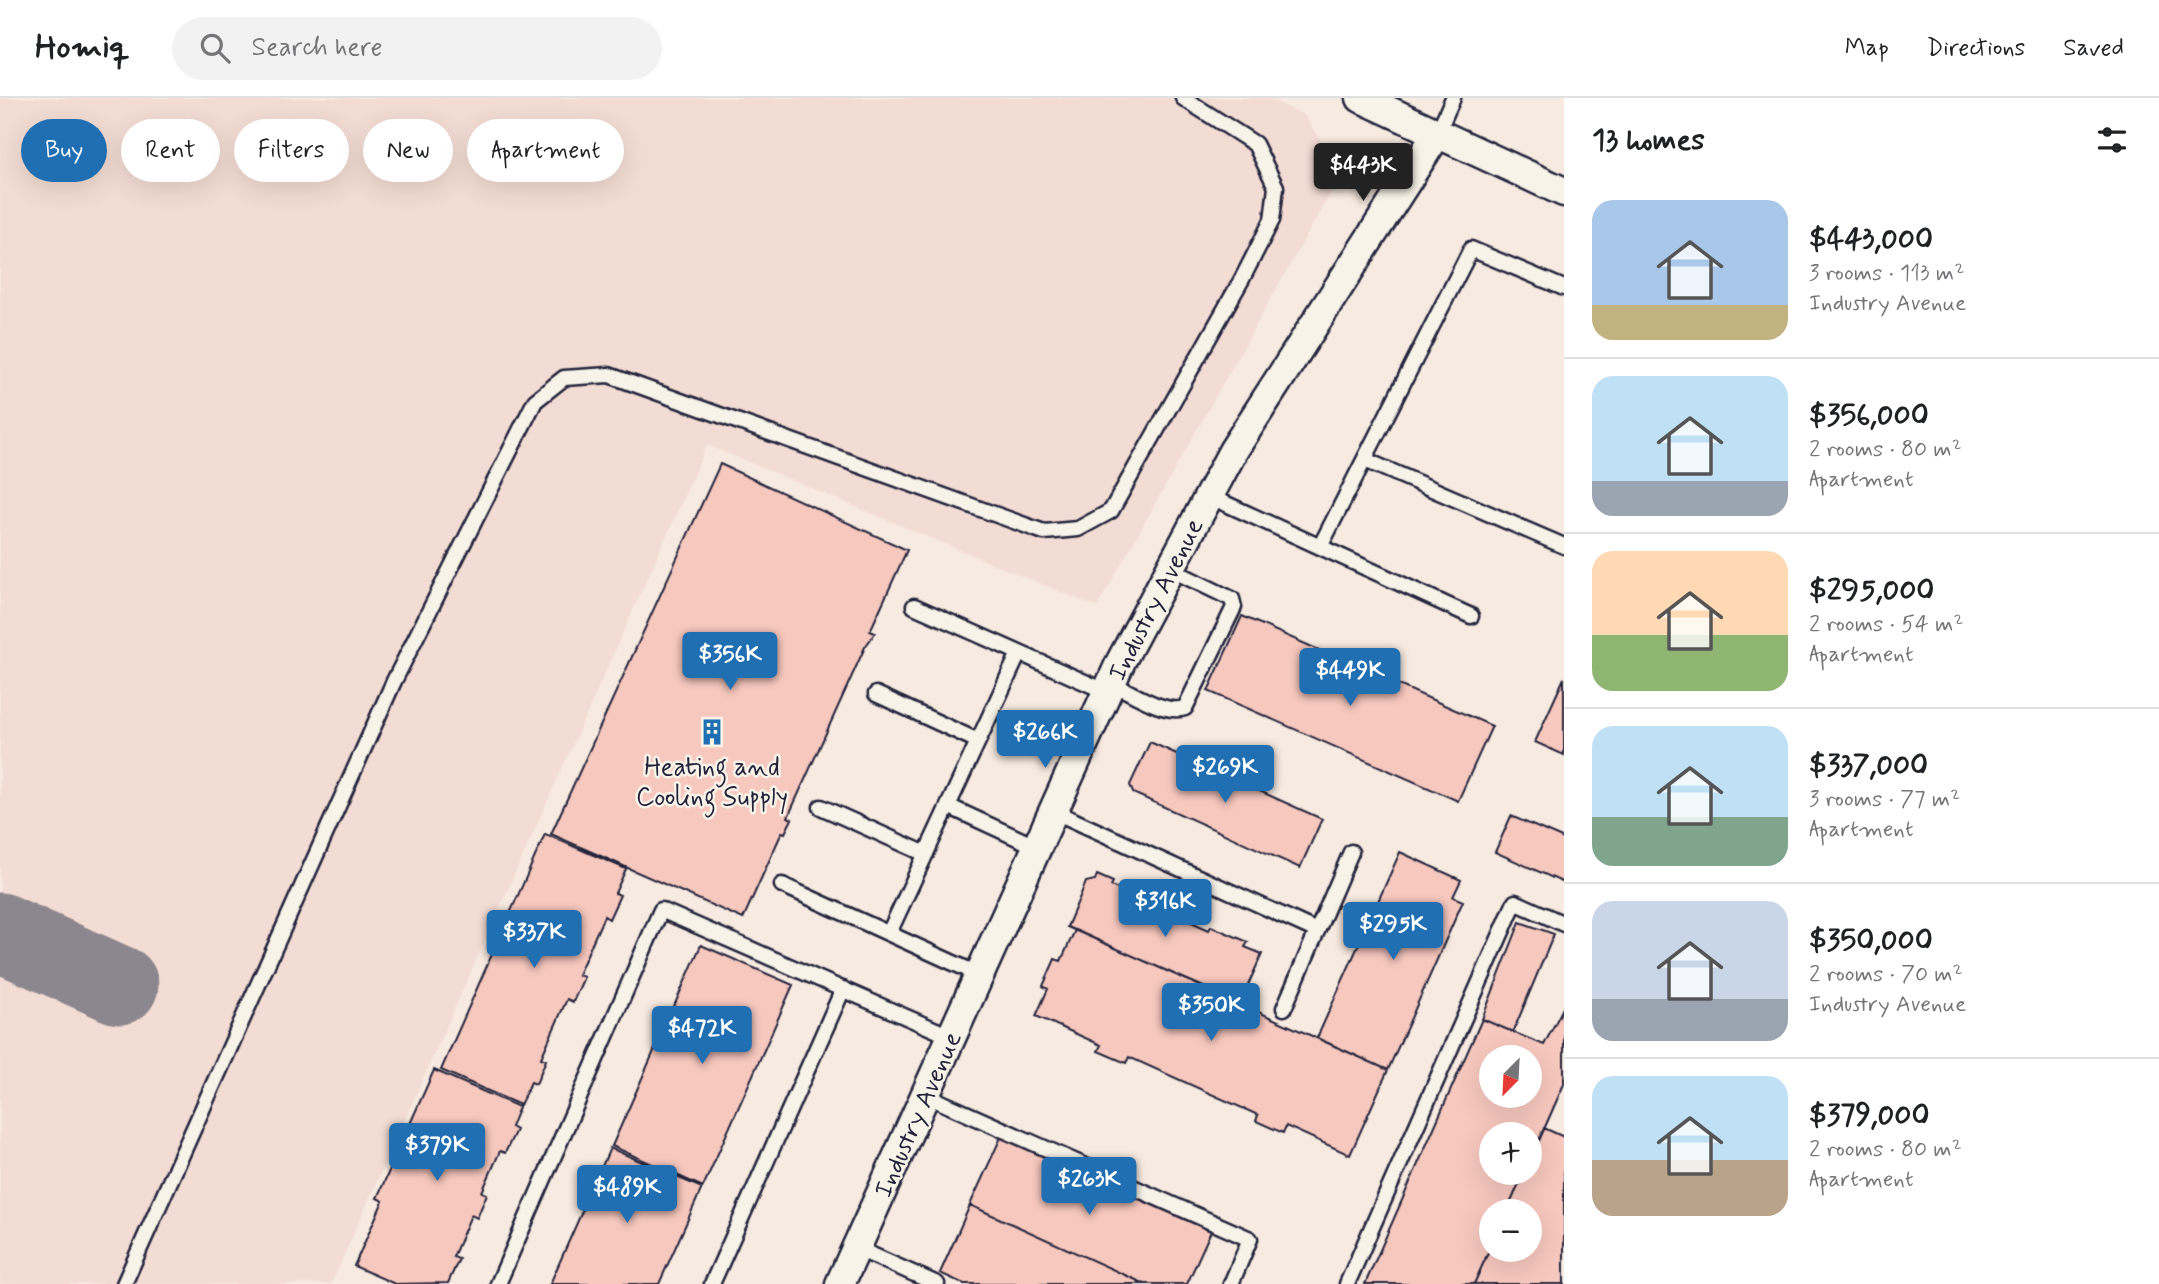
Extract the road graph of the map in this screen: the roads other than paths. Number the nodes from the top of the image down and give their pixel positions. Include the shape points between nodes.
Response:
1 (1183, 98) edge
2 (1361, 98) edge
3 (1453, 98) edge
4 (1437, 134) junction
5 (1564, 191) edge
6 (1564, 288) edge
7 (1364, 460) junction
8 (1209, 496) junction
9 (1564, 546) edge
10 (1320, 547) junction
11 (1170, 569) junction
12 (914, 606) dead end
13 (1471, 616) dead end
14 (1018, 653) junction
15 (1109, 687) junction
16 (876, 694) dead end
17 (978, 741) junction
18 (948, 806) junction
19 (821, 807) dead end
20 (1053, 811) junction
21 (1037, 847) junction
22 (1351, 852) dead end
23 (926, 854) junction
24 (782, 885) dead end
25 (1564, 924) edge
26 (1317, 931) junction
27 (889, 933) junction
28 (980, 975) junction
29 (843, 989) junction
30 (1284, 1008) dead end
31 (952, 1037) junction
32 (925, 1095) junction
33 (856, 1248) junction
34 (124, 1284) edge
35 (498, 1284) edge
36 (712, 1284) edge
37 (840, 1284) edge
38 (937, 1284) edge
39 (1231, 1284) edge
40 (1347, 1284) edge

1 - 34 lane via 1255,144 1276,187 1272,220 1111,511 1078,529 1044,532 609,375 564,378 535,401 394,681
2 - 4 street
3 - 4 lane
4 - 5 street
4 - 8 street, Industry Avenue via 1233,451
6 - 7 lane via 1471,249
7 - 9 lane
7 - 10 lane
8 - 10 lane
8 - 11 street, Industry Avenue
10 - 13 lane
11 - 15 street, Industry Avenue
11 - 15 lane via 1232,599 1234,607 1185,708 1165,707
12 - 14 lane
14 - 15 lane
14 - 17 lane
15 - 20 street, Industry Avenue
16 - 17 lane
17 - 18 lane
18 - 21 lane
18 - 23 lane
19 - 23 lane
20 - 21 street, Industry Avenue
20 - 26 lane
21 - 28 street, Industry Avenue
22 - 26 lane
23 - 27 lane
24 - 27 lane
25 - 40 lane via 1515,902
26 - 30 lane
27 - 28 lane
28 - 31 street, Industry Avenue
29 - 31 lane
29 - 35 lane via 661,909
29 - 36 lane
31 - 32 street, Industry Avenue
32 - 33 street, Industry Avenue
32 - 39 lane via 1250,1239
33 - 37 street, Industry Avenue
33 - 38 lane

